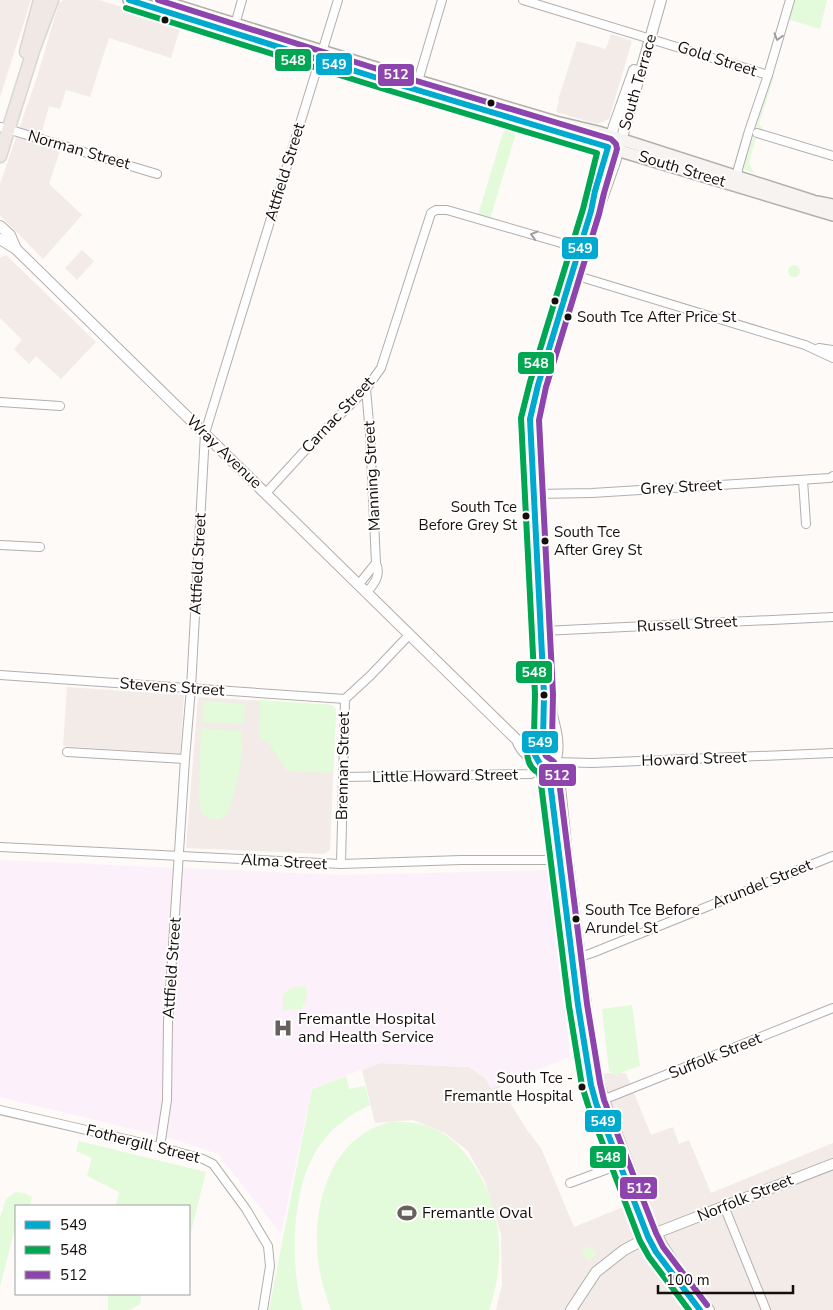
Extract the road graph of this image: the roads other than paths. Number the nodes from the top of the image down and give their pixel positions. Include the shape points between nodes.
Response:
1 (40, 0) edge
2 (52, 0) edge
3 (129, 0) edge
4 (158, 0) edge
5 (242, 0) edge
6 (338, 0) edge
7 (442, 0) edge
8 (523, 0) edge
9 (655, 0) edge
10 (661, 0) edge
11 (790, 0) edge
12 (234, 28) junction
13 (647, 37) junction
14 (321, 55) junction
15 (768, 75) junction
16 (418, 81) junction
17 (3, 129) edge
18 (757, 133) dead end
19 (615, 143) junction
20 (0, 156) edge
21 (833, 156) edge
22 (157, 174) dead end
23 (736, 181) junction
24 (833, 206) edge
25 (817, 207) junction
26 (833, 217) edge
27 (0, 226) edge
28 (1, 242) edge
29 (16, 249) junction
30 (577, 255) junction
31 (575, 275) junction
32 (812, 347) junction
33 (833, 350) edge
34 (833, 358) edge
35 (366, 389) junction
36 (0, 402) edge
37 (60, 406) dead end
38 (204, 433) junction
39 (832, 478) edge
40 (803, 480) junction
41 (266, 493) junction
42 (537, 494) junction
43 (806, 524) dead end
44 (0, 545) edge
45 (40, 547) dead end
46 (376, 563) junction
47 (359, 584) junction
48 (367, 592) junction
49 (833, 617) edge
50 (544, 631) junction
51 (410, 634) junction
52 (0, 675) edge
53 (191, 688) junction
54 (345, 699) junction
55 (517, 740) junction
56 (539, 743) junction
57 (556, 751) junction
58 (67, 752) dead end
59 (833, 753) edge
60 (185, 759) junction
61 (547, 764) junction
62 (344, 777) junction
63 (0, 847) edge
64 (833, 856) edge
65 (179, 857) junction
66 (563, 858) junction
67 (341, 864) junction
68 (580, 957) junction
69 (833, 1008) edge
70 (600, 1101) junction
71 (0, 1110) edge
72 (160, 1147) junction
73 (624, 1163) junction
74 (833, 1164) edge
75 (570, 1183) dead end
76 (724, 1206) junction
77 (652, 1235) junction
78 (263, 1310) edge
79 (571, 1310) edge
80 (700, 1310) edge
81 (709, 1310) edge
82 (766, 1310) edge

1 - 17 main road
2 - 17 main road
3 - 12 main road, South Street
4 - 12 main road, South Street
5 - 12 street
6 - 14 street, Attfield Street
7 - 16 street
8 - 13 street, Gold Street
9 - 13 street, South Terrace
10 - 13 street, South Terrace
11 -> 15 street
12 - 14 main road, South Street
13 - 15 street, Gold Street
13 - 19 street, South Terrace
14 - 16 main road, South Street
14 - 19 main road, South Street
14 - 38 street, Attfield Street
15 - 23 street
16 - 19 main road, South Street
17 - 20 main road
17 - 22 street, Norman Street
18 - 21 street
19 - 23 main road, South Street
19 - 30 street, South Terrace
19 - 31 street, South Terrace
23 - 25 main road, South Street
24 - 25 main road
25 - 26 main road
27 - 29 street, Wray Avenue via 10,235
28 - 29 street, Wray Avenue
29 - 38 street, Wray Avenue
30 - 31 street, South Terrace
30 -> 35 street, Carnac Street via 567,245 447,210 431,213 381,368
31 - 32 street
31 - 42 street, South Terrace via 538,410
32 - 33 street
32 - 34 street
35 - 41 street, Carnac Street
35 - 46 street, Manning Street
36 - 37 street
38 - 41 street, Wray Avenue
38 - 53 street, Attfield Street
39 - 40 street, Grey Street
40 - 42 street, Grey Street
40 - 43 street
41 - 47 street, Wray Avenue
42 - 50 street, South Terrace
44 - 45 street
46 - 47 street
46 - 48 street, Manning Street via 376,582
47 - 48 street, Wray Avenue
48 - 51 street, Wray Avenue
49 - 50 street, Russell Street
50 - 56 street, South Terrace via 544,694
50 - 57 street, South Terrace via 552,715 557,734
51 - 54 street, Brennan Street
51 - 55 street, Wray Avenue
52 - 53 street, Stevens Street
53 - 54 street, Stevens Street
53 - 60 street, Attfield Street
54 - 62 street, Brennan Street
55 - 56 street
55 - 61 street, Wray Avenue via 532,758
56 - 57 street via 551,744
56 - 61 street, South Terrace via 535,755
57 - 61 street, South Terrace
58 - 60 street
59 - 61 street, Howard Street
60 - 65 street, Attfield Street
61 - 62 street, Little Howard Street via 531,774
61 - 66 street via 559,777
62 - 67 street, Brennan Street
63 - 65 street, Alma Street
64 - 68 street, Arundel Street
65 - 67 street, Alma Street
65 - 72 street, Attfield Street via 168,1022 167,1100
66 - 67 street, Alma Street
66 - 68 street
66 - 70 street via 583,1046
68 - 70 street
69 - 70 street, Suffolk Street
70 - 73 street
71 - 72 street, Fothergill Street
72 - 78 street, Fothergill Street via 203,1158 213,1164 259,1228 268,1246 270,1261
73 - 75 street
73 - 77 street
74 - 76 street, Norfolk Street
76 - 77 street, Norfolk Street
76 - 82 street
77 - 79 street, Norfolk Street via 624,1250 596,1272
77 - 80 street via 656,1252
77 - 81 street

